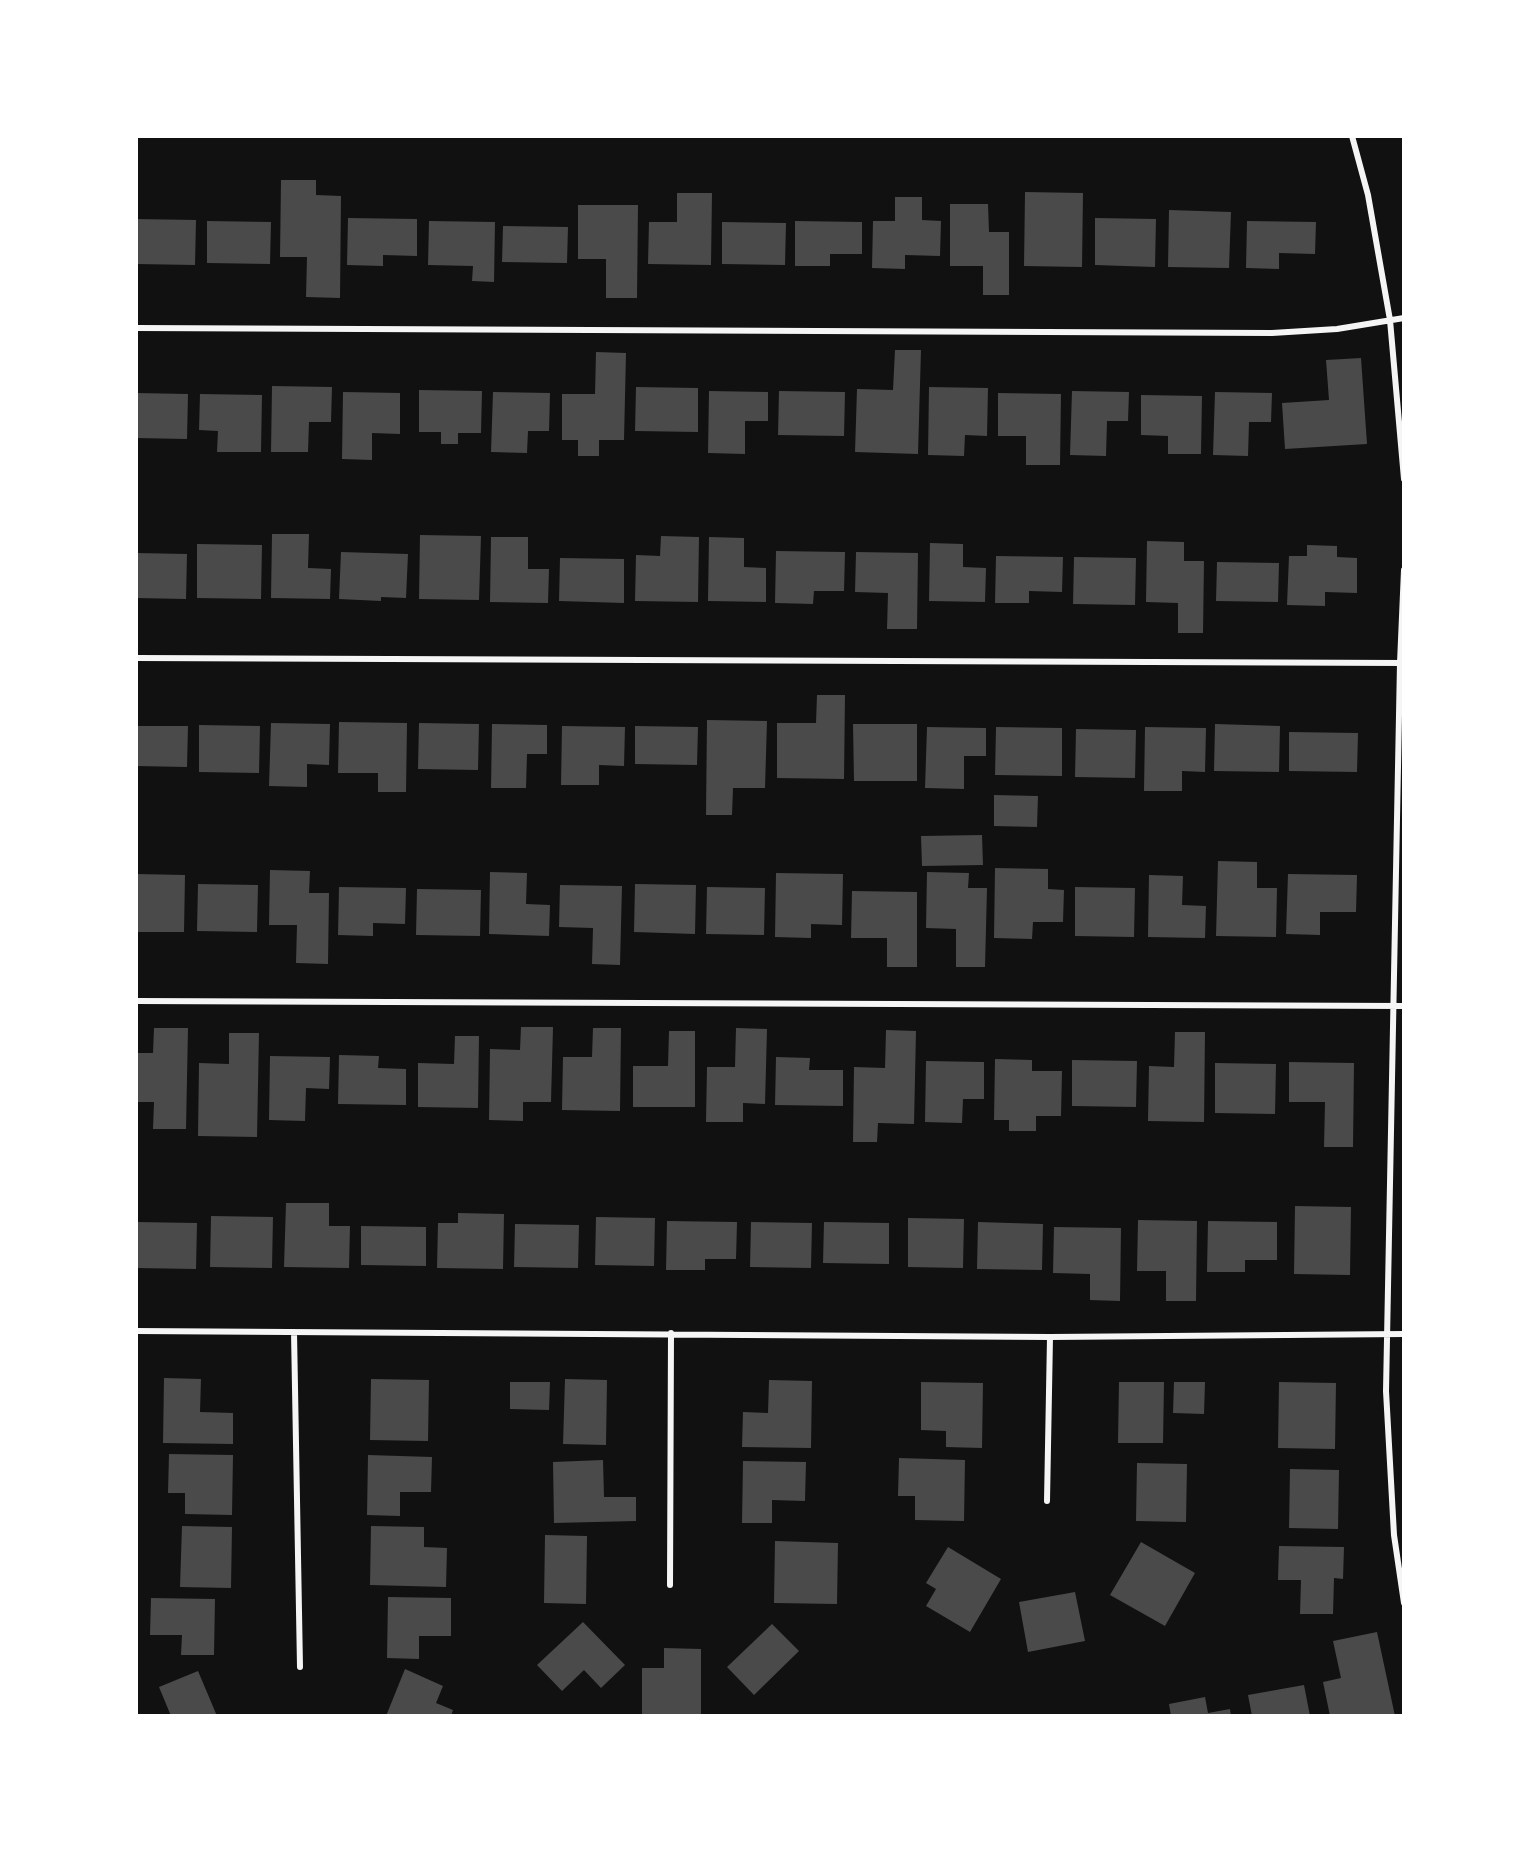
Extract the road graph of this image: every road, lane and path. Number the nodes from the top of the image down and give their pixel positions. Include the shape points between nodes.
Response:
1 (1352, 136) edge
2 (1404, 318) edge
3 (1390, 320) junction
4 (136, 328) edge
5 (1404, 479) edge
6 (1404, 570) edge
7 (136, 658) edge
8 (1402, 663) edge
9 (136, 1001) edge
10 (1393, 1006) junction
11 (1404, 1006) edge
12 (136, 1331) edge
13 (294, 1332) junction
14 (671, 1333) junction
15 (1388, 1334) junction
16 (1404, 1334) edge
17 (1050, 1337) junction
18 (1047, 1501) dead end
19 (670, 1585) dead end
20 (1404, 1603) edge
21 (300, 1667) dead end

1 - 3 street via 1368,195
2 - 3 street
3 - 4 street via 1337,329 1272,333
3 - 5 street
6 - 8 street
7 - 8 street
8 - 10 street
9 - 10 street
10 - 11 street
10 - 15 street
12 - 13 street
13 - 14 street
13 - 21 street
14 - 17 street
14 - 19 street
15 - 16 street
15 - 17 street
15 - 20 street via 1386,1391 1394,1536
17 - 18 street

